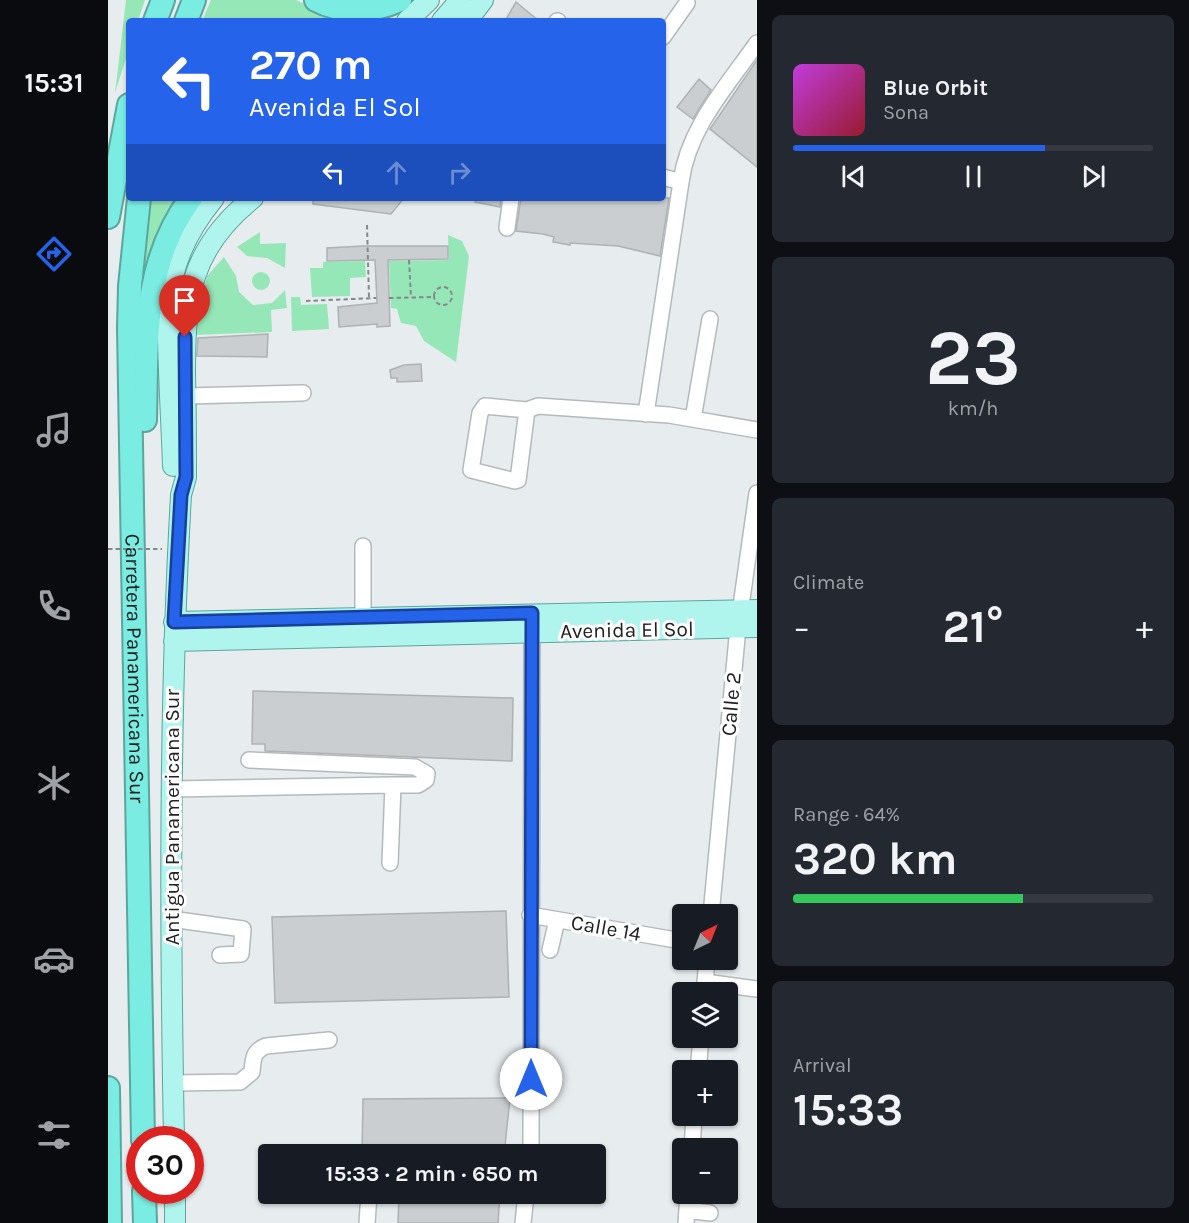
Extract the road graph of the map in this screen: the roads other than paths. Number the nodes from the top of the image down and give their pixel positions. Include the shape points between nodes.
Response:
1 (163, 0) edge
2 (194, 0) edge
3 (316, 0) edge
4 (350, 0) edge
5 (356, 0) edge
6 (400, 0) edge
7 (429, 0) edge
8 (460, 0) edge
9 (483, 0) edge
10 (498, 0) edge
11 (687, 3) dead end
12 (156, 18) edge
13 (187, 18) edge
14 (410, 18) edge
15 (445, 18) edge
16 (469, 18) edge
17 (485, 18) edge
18 (666, 33) edge
19 (757, 43) edge
20 (126, 121) edge
21 (666, 178) edge
22 (681, 182) junction
23 (139, 201) edge
24 (189, 201) edge
25 (212, 201) edge
26 (250, 201) edge
27 (511, 201) edge
28 (108, 217) edge
29 (507, 228) dead end
30 (710, 319) dead end
31 (303, 393) dead end
32 (186, 396) junction
33 (527, 410) junction
34 (646, 414) junction
35 (693, 419) junction
36 (757, 430) edge
37 (757, 493) edge
38 (181, 495) junction
39 (132, 519) junction
40 (363, 546) dead end
41 (363, 616) junction
42 (748, 619) edge
43 (532, 623) junction
44 (174, 632) junction
45 (249, 760) dead end
46 (393, 785) junction
47 (172, 789) junction
48 (390, 863) dead end
49 (712, 904) edge
50 (530, 915) junction
51 (171, 920) junction
52 (557, 920) junction
53 (672, 939) edge
54 (550, 950) dead end
55 (220, 955) dead end
56 (738, 988) edge
57 (757, 989) edge
58 (329, 1040) dead end
59 (173, 1083) junction
60 (108, 1088) edge
61 (143, 1126) edge
62 (174, 1126) edge
63 (531, 1144) edge
64 (144, 1204) edge
65 (175, 1204) edge
66 (368, 1204) edge
67 (525, 1204) edge
68 (710, 1213) dead end
69 (686, 1216) edge
70 (110, 1223) edge
71 (145, 1223) edge
72 (176, 1223) edge
73 (367, 1223) edge
74 (523, 1223) edge

1 - 12 highway
2 - 13 highway
3 - 6 highway via 336,8 358,10
4 - 5 main road
7 - 14 main road
8 - 15 main road
9 - 16 main road
10 - 17 main road
11 - 18 street
19 - 22 street via 699,125
20 - 28 highway
21 - 22 street
22 - 34 street
23 - 39 highway, Carretera Panamericana Sur via 130,307
24 - 39 highway via 162,248 152,289 144,447
25 - 38 main road, Antigua Panamericana Sur via 182,246 167,304 174,477
26 - 32 main road, Antigua Panamericana Sur via 218,233 194,279 185,316
27 - 29 street
30 - 35 street
31 - 32 street
32 - 38 main road, Antigua Panamericana Sur via 186,477
33 - 33 street via 485,406 480,413 471,470 518,480
33 - 34 street via 538,406
34 - 35 street
35 - 36 street
37 - 42 street, Calle 2
38 - 44 main road, Antigua Panamericana Sur
39 - 61 highway, Carretera Panamericana Sur
40 - 41 street
41 - 43 main road, Avenida El Sol
41 - 44 main road, Avenida El Sol
42 - 43 main road, Avenida El Sol
42 - 49 street, Calle 2
43 - 44 main road, Avenida El Sol
43 - 50 street
44 - 47 main road, Antigua Panamericana Sur
45 - 46 street via 415,767 427,774 426,780 418,785
46 - 47 street
46 - 48 street
47 - 51 main road, Antigua Panamericana Sur
50 - 52 street, Calle 14
50 - 63 street
51 - 55 street via 243,928 241,954
51 - 59 main road, Antigua Panamericana Sur
52 - 53 street, Calle 14
52 - 54 street
56 - 57 street
58 - 59 street via 258,1049 252,1072 240,1082
59 - 62 main road, Antigua Panamericana Sur
60 - 70 highway
64 - 71 highway
65 - 72 main road
66 - 73 street
67 - 74 street
68 - 69 street

